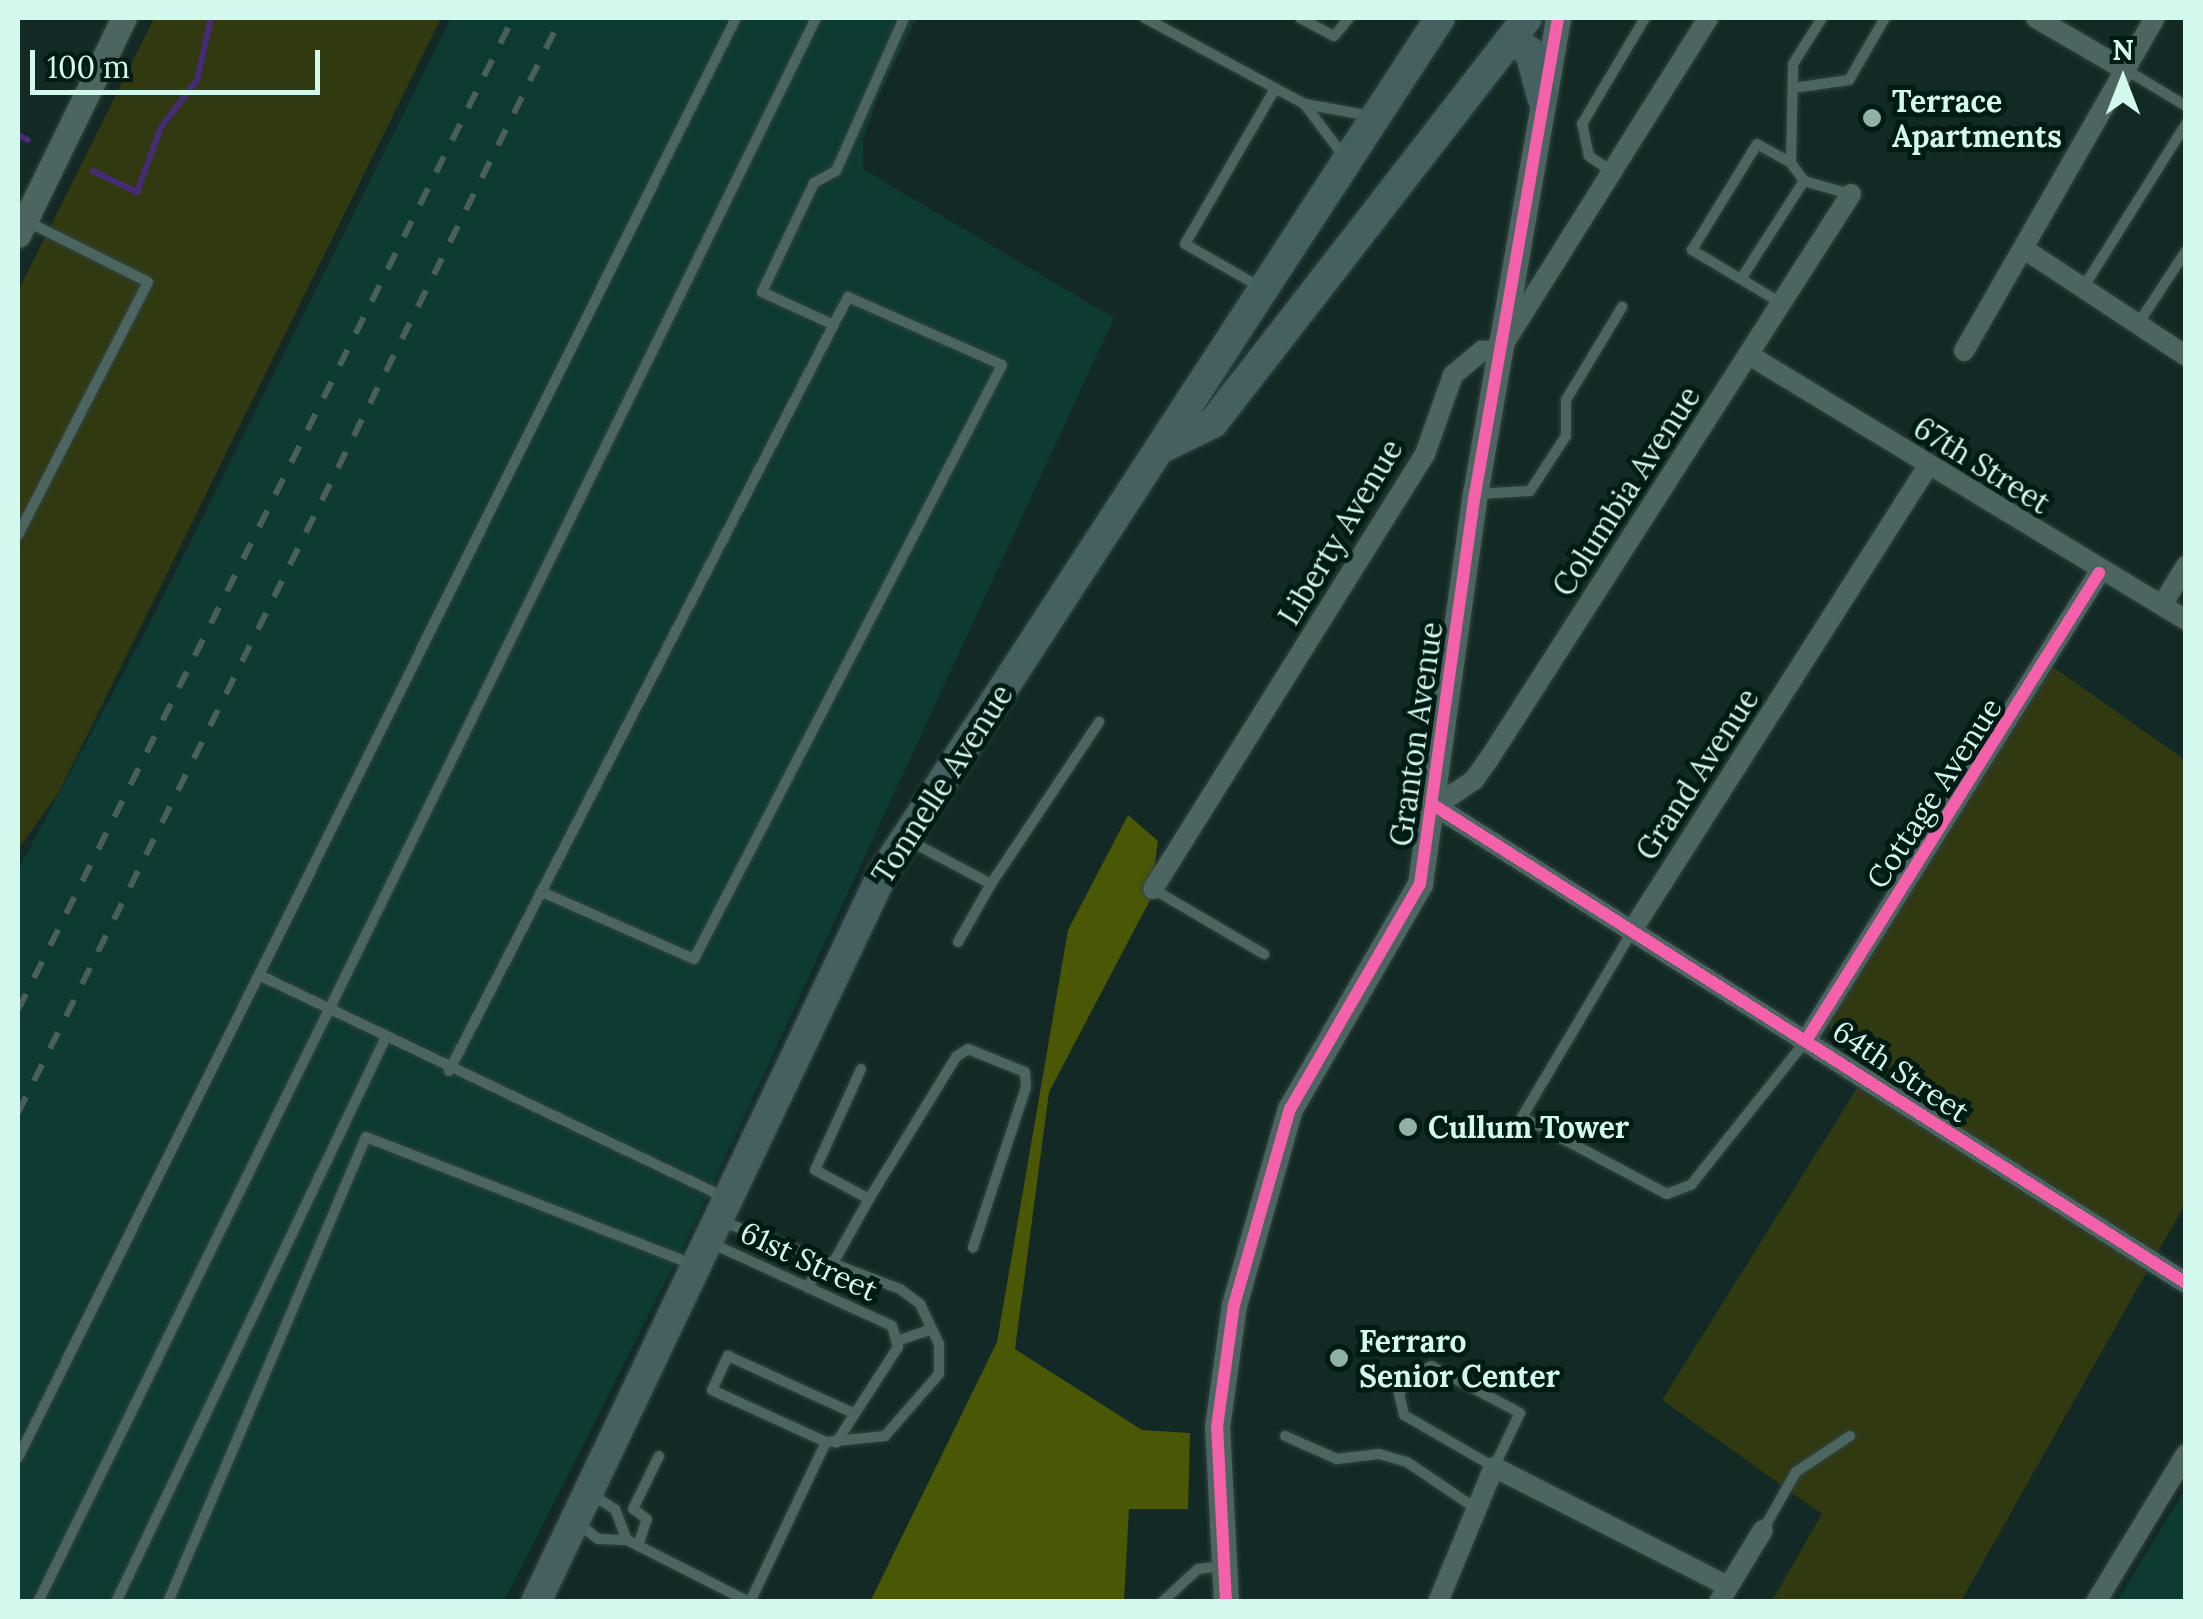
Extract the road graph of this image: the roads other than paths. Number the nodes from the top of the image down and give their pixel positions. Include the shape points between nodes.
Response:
1 (124, 18) edge
2 (736, 18) edge
3 (816, 18) edge
4 (904, 18) edge
5 (1145, 18) edge
6 (1300, 18) edge
7 (1349, 18) edge
8 (1440, 18) edge
9 (1558, 18) edge
10 (1645, 18) edge
11 (1708, 18) edge
12 (1822, 18) edge
13 (1884, 18) edge
14 (2036, 18) edge
15 (2154, 18) edge
16 (1520, 29) edge
17 (2127, 71) junction
18 (1793, 88) junction
19 (1274, 89) junction
20 (1542, 97) junction
21 (1304, 104) junction
22 (2186, 106) edge
23 (1376, 117) junction
24 (2186, 124) edge
25 (1348, 161) junction
26 (1791, 163) junction
27 (1612, 172) junction
28 (1804, 181) junction
29 (1851, 194) joint
30 (21, 228) edge
31 (2024, 249) junction
32 (2186, 251) edge
33 (1740, 279) junction
34 (2083, 288) junction
35 (1266, 290) junction
36 (1781, 303) junction
37 (1622, 307) dead end
38 (2138, 324) junction
39 (834, 326) junction
40 (1500, 350) junction
41 (1964, 351) dead end
42 (1750, 355) junction
43 (2186, 356) edge
44 (1163, 447) junction
45 (1928, 466) junction
46 (1475, 494) junction
47 (18, 535) edge
48 (2186, 566) edge
49 (2099, 574) junction
50 (2162, 605) junction
51 (2186, 620) edge
52 (1099, 722) dead end
53 (1435, 806) junction
54 (905, 839) junction
55 (992, 884) junction
56 (1153, 889) joint
57 (542, 892) junction
58 (1633, 930) junction
59 (958, 942) dead end
60 (1264, 954) dead end
61 (259, 975) junction
62 (329, 1010) junction
63 (385, 1038) junction
64 (1807, 1039) junction
65 (861, 1069) dead end
66 (450, 1070) junction
67 (869, 1199) junction
68 (710, 1230) junction
69 (973, 1247) dead end
70 (826, 1263) junction
71 (2186, 1283) edge
72 (808, 1288) junction
73 (932, 1329) junction
74 (897, 1341) junction
75 (852, 1412) junction
76 (1285, 1436) dead end
77 (1850, 1436) dead end
78 (831, 1442) junction
79 (2186, 1454) edge
80 (659, 1456) dead end
81 (18, 1458) edge
82 (1494, 1466) junction
83 (588, 1492) junction
84 (1475, 1508) junction
85 (574, 1520) junction
86 (1763, 1530) joint
87 (627, 1540) junction
88 (638, 1546) junction
89 (1222, 1566) junction
90 (1723, 1594) edge
91 (727, 1596) edge
92 (38, 1602) edge
93 (116, 1602) edge
94 (168, 1602) edge
95 (536, 1602) edge
96 (749, 1602) edge
97 (1162, 1602) edge
98 (1226, 1602) edge
99 (1438, 1602) edge
100 (2096, 1602) edge

1 - 30 street
2 - 61 lane
3 - 62 lane
4 - 39 lane via 836,171 814,182 762,292
5 - 19 lane
6 - 7 lane via 1334,36
8 - 23 main road, Tonnelle Avenue
9 - 20 street, Granton Avenue
10 - 27 lane via 1582,124 1581,143
11 - 27 street
12 - 18 lane via 1793,64
13 - 18 lane via 1849,80
14 - 17 street
15 - 17 street
16 - 20 main road
16 - 44 main road via 1213,423
17 - 22 lane
17 - 31 street
18 - 26 lane
19 - 21 lane
19 - 35 lane via 1185,244
20 - 40 street, Granton Avenue
21 - 23 lane
21 - 25 lane
23 - 25 main road, Tonnelle Avenue
24 - 34 lane
25 - 35 main road, Tonnelle Avenue
26 - 28 lane
26 - 33 lane via 1758,144 1692,250
27 - 40 street
28 - 29 lane
28 - 33 lane
29 - 36 street, Columbia Avenue
30 - 47 lane via 148,282
31 - 34 street
31 - 41 street
32 - 38 lane
33 - 36 lane
34 - 38 street
35 - 44 main road, Tonnelle Avenue
36 - 42 street, Columbia Avenue
37 - 46 lane via 1566,400 1566,436 1530,491
38 - 43 street
39 - 57 lane
39 - 57 lane via 848,298 1002,365 694,959
40 - 46 street, Granton Avenue
40 - 56 street, Liberty Avenue via 1482,352 1452,375 1426,454
42 - 45 street, 67th Street
42 - 53 street, Columbia Avenue via 1490,759 1474,780
44 - 54 main road, Tonnelle Avenue
45 - 49 street, 67th Street
45 - 58 street, Grand Avenue
46 - 53 street, Granton Avenue
48 - 50 street
49 - 50 street, 67th Street
49 - 64 street, Cottage Avenue
50 - 51 street, 67th Street
52 - 55 lane
53 - 58 street, 64th Street
53 - 89 street, Granton Avenue via 1420,884 1290,1109 1248,1238 1217,1428
54 - 55 lane
54 - 68 main road, Tonnelle Avenue via 877,883
55 - 59 lane
56 - 60 lane
57 - 66 lane
58 - 64 street, 64th Street
58 - 64 lane, Grand Avenue via 1522,1117 1668,1194 1691,1185
61 - 62 lane
61 - 81 lane
62 - 63 lane
62 - 92 lane
63 - 66 lane
63 - 93 lane
64 - 71 street, 64th Street
65 - 67 lane via 815,1170
66 - 68 lane
67 - 69 lane via 956,1057 968,1050 1025,1072 1026,1087
67 - 70 lane
68 - 70 lane
68 - 72 lane, 61st Street
68 - 83 main road, Tonnelle Avenue
68 - 94 lane via 366,1137
70 - 72 lane
70 - 73 lane via 900,1289 920,1304
72 - 74 lane, 61st Street via 892,1326
73 - 74 lane
73 - 78 lane via 939,1374 909,1414 884,1436
74 - 75 lane
75 - 78 lane
75 - 78 lane via 728,1356 712,1390
76 - 84 lane via 1337,1459 1380,1454 1407,1462
77 - 86 lane via 1796,1472
78 - 96 lane
79 - 100 street
80 - 88 lane via 633,1509 648,1519
82 - 82 lane via 1520,1413 1430,1366 1407,1380 1400,1394 1404,1415
82 - 84 street
82 - 90 street
83 - 85 main road, Tonnelle Avenue
83 - 87 lane via 615,1509
84 - 99 street
85 - 87 lane via 598,1539
85 - 95 main road, Tonnelle Avenue
86 - 90 street
87 - 88 lane
88 - 91 lane
89 - 97 lane via 1198,1569
89 - 98 street, Granton Avenue
91 - 96 lane

